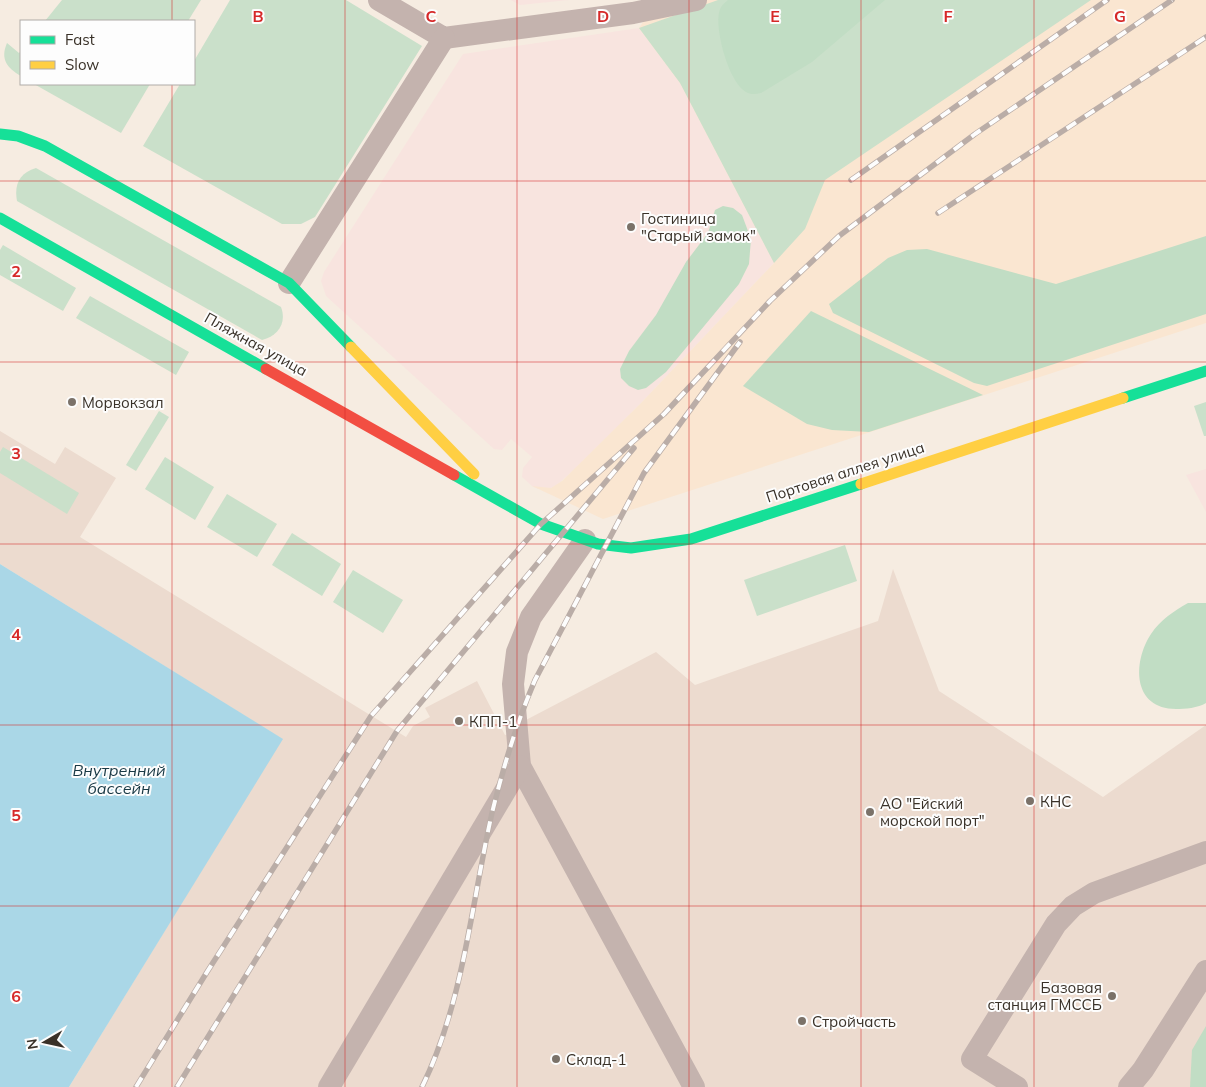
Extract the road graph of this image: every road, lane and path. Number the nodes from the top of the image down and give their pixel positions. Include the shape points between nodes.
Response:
1 (379, 0) edge
2 (696, 0) edge
3 (444, 38) junction
4 (0, 134) edge
5 (0, 218) edge
6 (289, 283) junction
7 (1206, 371) edge
8 (496, 497) junction
9 (585, 540) junction
10 (520, 766) junction
11 (1206, 852) edge
12 (1206, 971) edge
13 (329, 1087) edge
14 (694, 1087) edge
15 (1017, 1087) edge
16 (1129, 1087) edge

1 - 3 lane
2 - 3 lane via 633,13
3 - 6 lane
4 - 6 street via 25,138 45,146
5 - 8 street, Пляжная улица
6 - 8 street
7 - 9 street, Портовая аллея улица via 691,539 625,549
8 - 9 street, Портовая аллея улица via 542,524
9 - 10 lane via 531,617 517,652 512,684
10 - 13 lane
10 - 14 lane
11 - 15 lane via 1094,893 1074,906 1056,924 972,1059
12 - 16 lane

